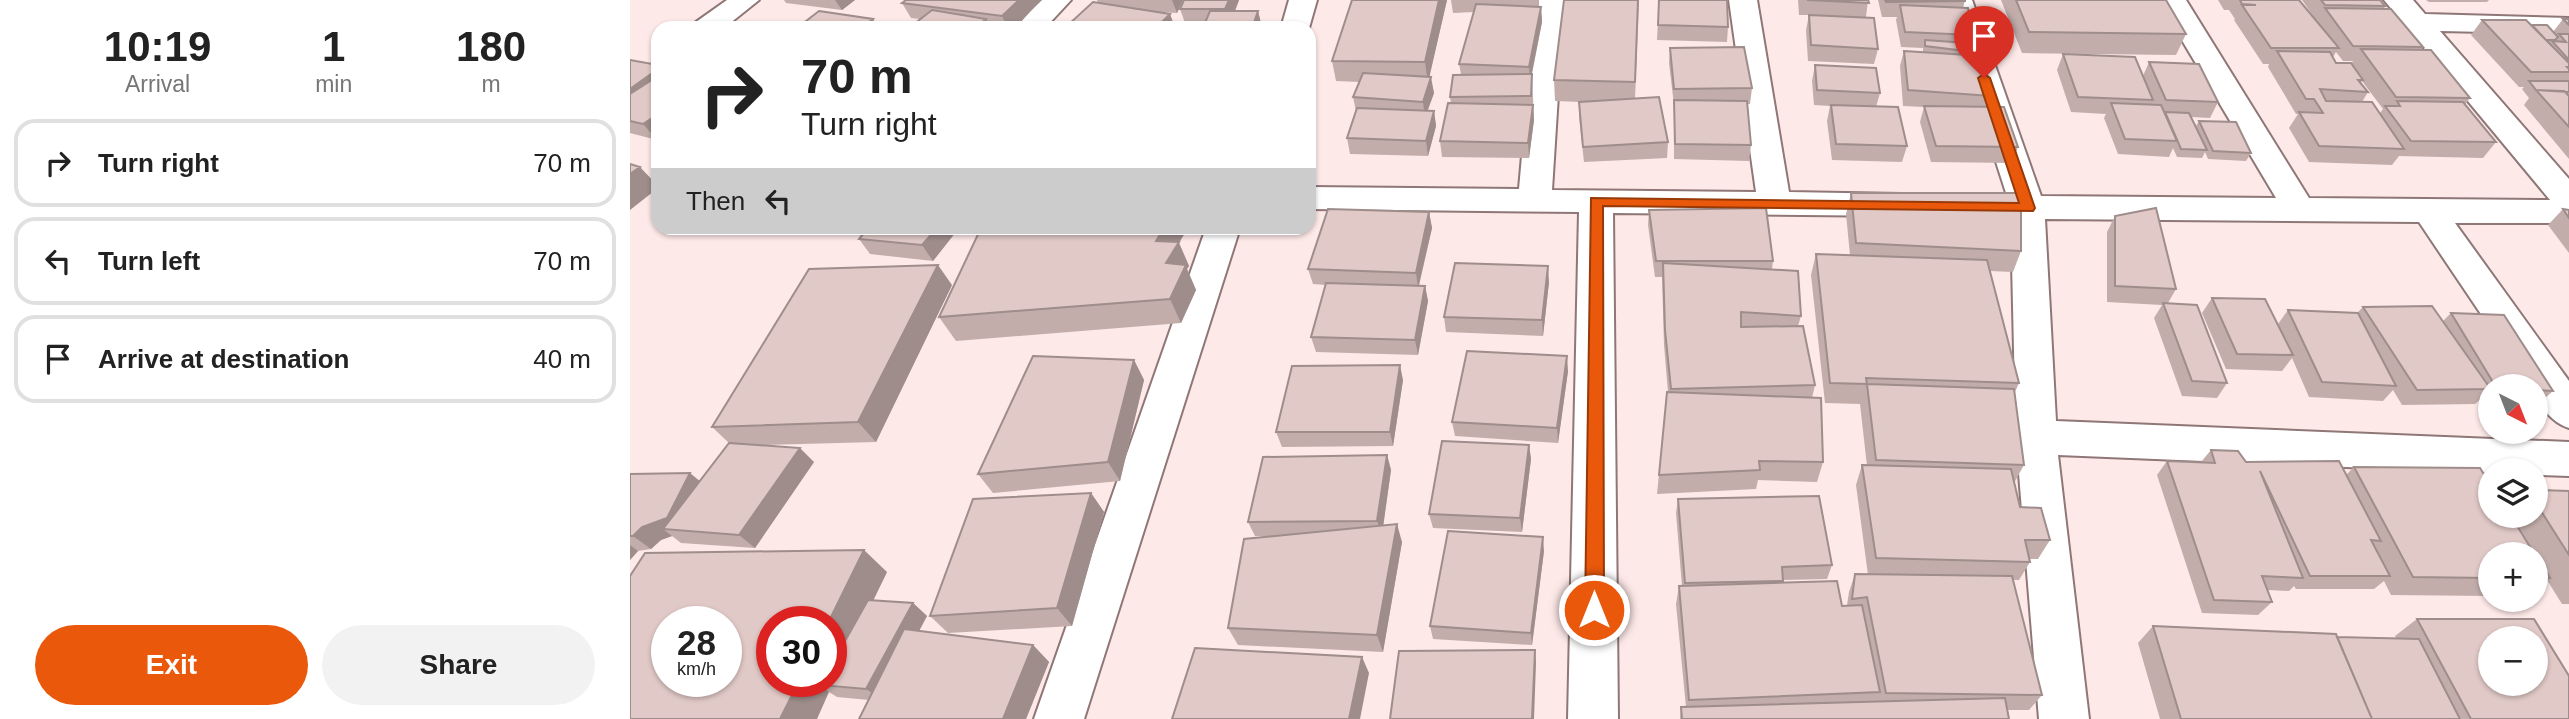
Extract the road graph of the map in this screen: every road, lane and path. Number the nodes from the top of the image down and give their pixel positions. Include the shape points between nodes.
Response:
1 (746, 0) edge
2 (1057, 0) edge
3 (1303, 0) edge
4 (1550, 0) edge
5 (1743, 0) edge
6 (1958, 0) edge
7 (2172, 0) edge
8 (2408, 11) edge
9 (716, 21) edge
10 (1036, 21) edge
11 (1297, 21) edge
12 (2569, 26) edge
13 (1316, 198) edge
14 (1535, 201) junction
15 (1596, 201) junction
16 (2569, 201) edge
17 (1774, 203) junction
18 (2028, 208) junction
19 (2299, 209) junction
20 (2429, 211) junction
21 (2569, 212) edge
22 (1221, 235) edge
23 (2569, 412) edge
24 (2036, 437) junction
25 (2569, 459) edge
26 (1059, 719) edge
27 (1593, 719) edge
28 (2064, 719) edge

1 - 9 street
2 - 10 street
3 - 11 street
4 - 14 street
5 - 17 street
6 - 18 street
7 - 19 street
8 - 12 street
8 - 16 street
13 - 14 street
14 - 15 street
15 - 17 street
15 - 27 street
17 - 18 street
18 - 19 street
18 - 24 street
19 - 20 street
20 - 21 street
20 - 23 street
22 - 26 street
24 - 25 street
24 - 28 street

